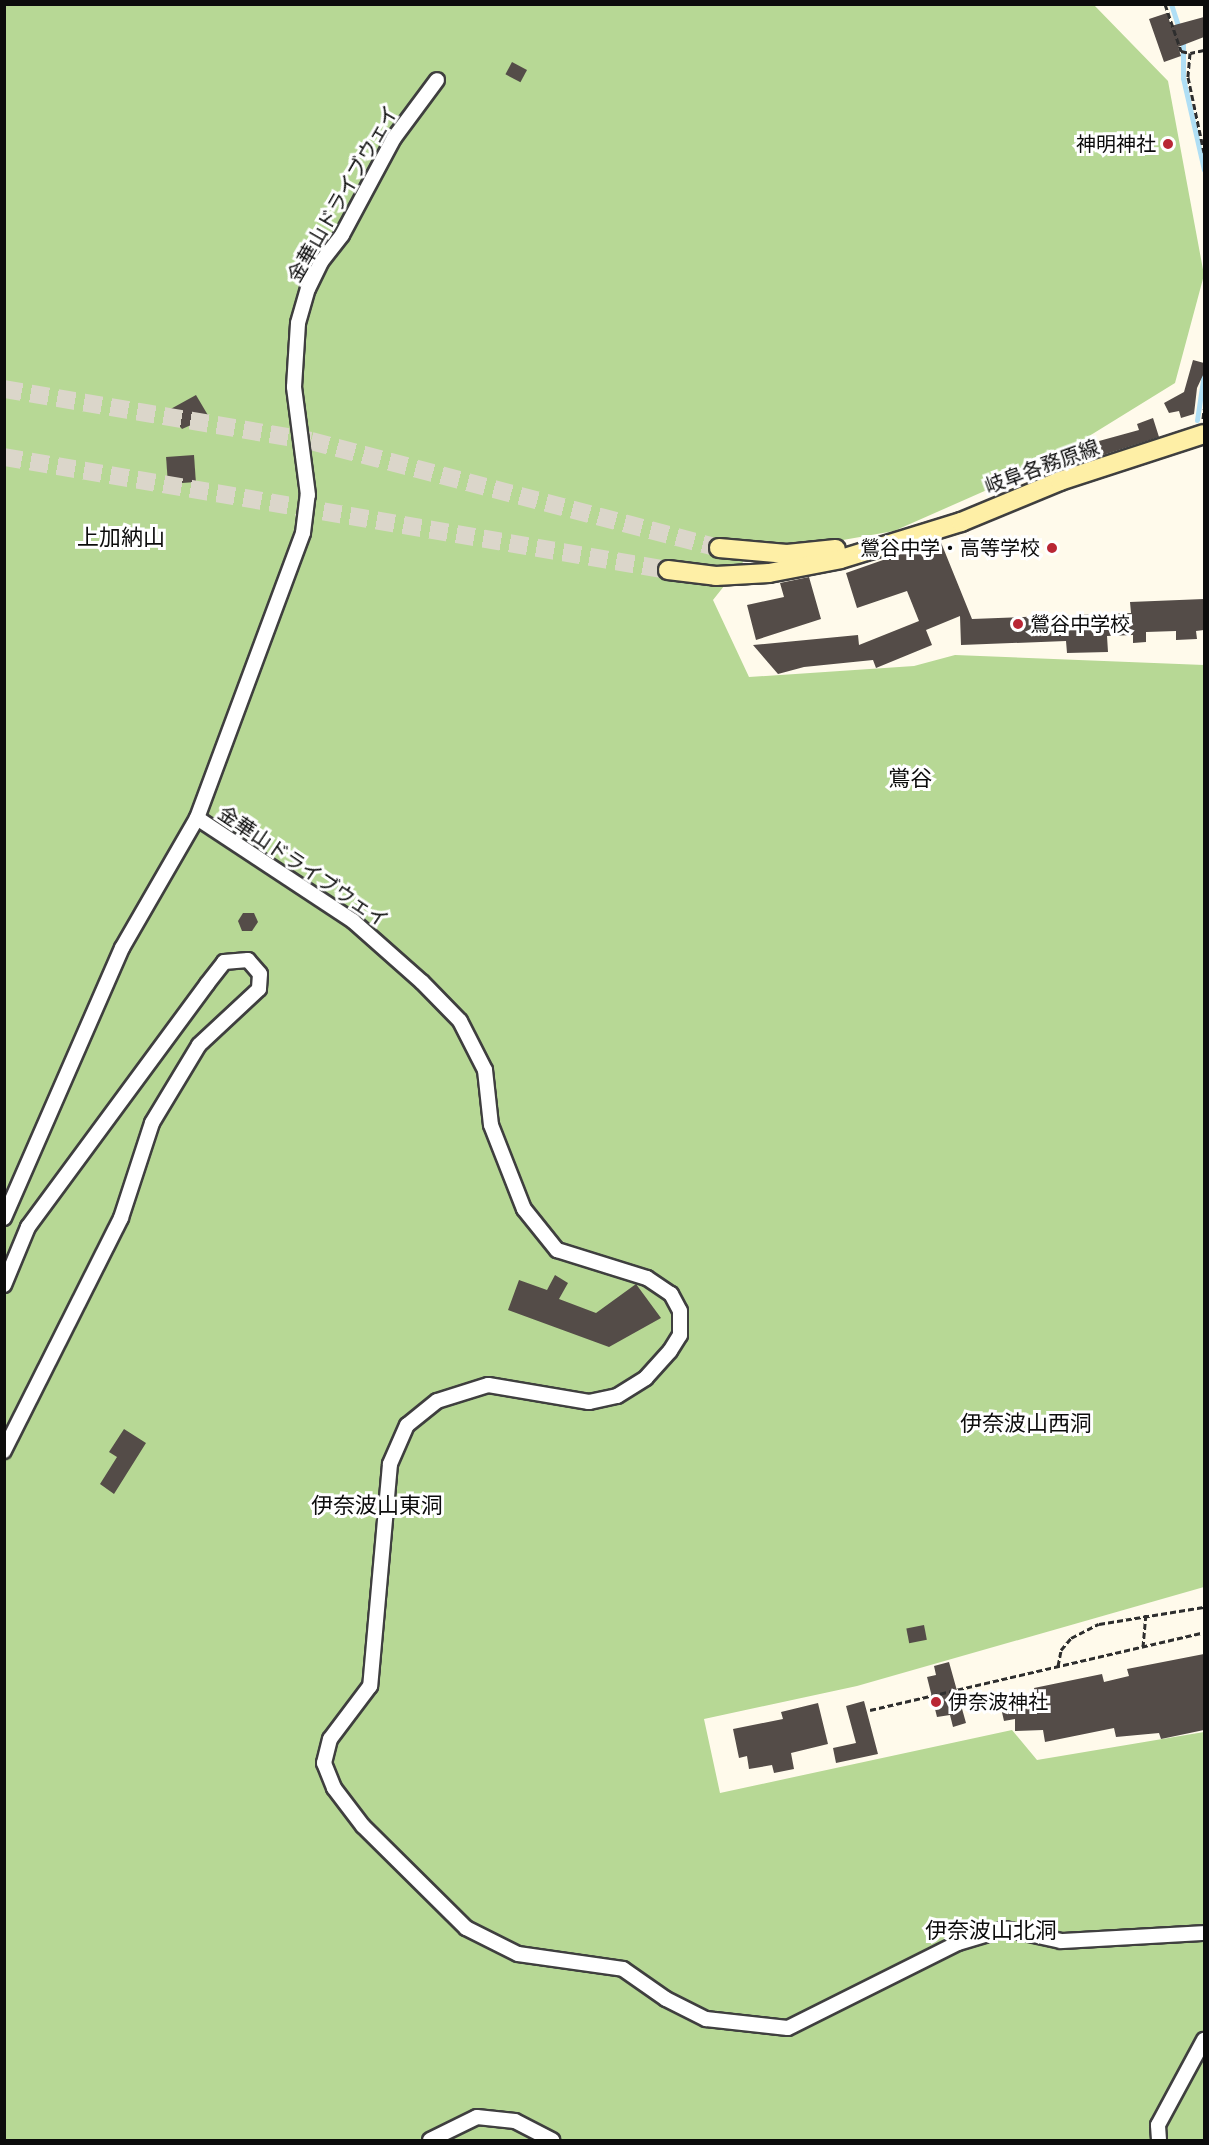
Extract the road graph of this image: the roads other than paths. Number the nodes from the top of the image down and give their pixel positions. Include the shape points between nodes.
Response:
1 (438, 80) dead end
2 (1204, 434) edge
3 (895, 544) junction
4 (719, 548) tunnel mouth
5 (668, 570) tunnel mouth
6 (197, 818) junction
7 (4, 1218) edge
8 (4, 1285) edge
9 (4, 1451) edge
10 (1204, 1933) edge
11 (1204, 2040) edge
12 (430, 2140) edge
13 (552, 2140) edge
14 (1159, 2140) edge

1 - 6 street, 金華山ドライブウェイ via 394,138 342,235 321,262 297,322 294,387 308,495 303,533
2 - 3 main road, 岐阜各務原線 via 1059,481
3 - 4 main road, 岐阜各務原線 via 788,554
3 - 5 main road, 岐阜各務原線 via 769,573 716,576
6 - 7 street, 金華山ドライブウェイ via 122,948
6 - 10 street, 金華山ドライブウェイ via 353,921 422,982 460,1021 485,1070 491,1125 524,1209 557,1250 647,1278 671,1294 680,1311 680,1335 670,1351 646,1378 617,1396 589,1402 488,1385 437,1401 407,1425 390,1464 370,1686 330,1739 324,1763 334,1788 363,1826 466,1928 518,1954 623,1969 666,1999 706,2019 788,2028 958,1943 1005,1929 1061,1941
8 - 9 street via 28,1227 207,984 224,962 248,960 260,974 259,989 199,1045 152,1123 121,1218
11 - 14 street via 1158,2126
12 - 13 street via 477,2117 515,2121

